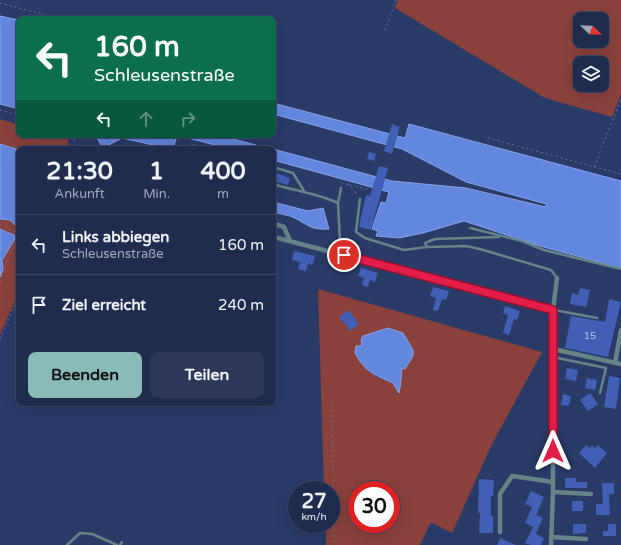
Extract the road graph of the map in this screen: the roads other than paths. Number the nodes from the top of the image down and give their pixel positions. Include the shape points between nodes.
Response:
1 (276, 168) edge
2 (276, 185) edge
3 (342, 188) road end
4 (304, 191) junction
5 (360, 199) road end
6 (338, 203) junction
7 (470, 228) dead end
8 (502, 237) junction
9 (290, 240) dead end
10 (427, 247) junction
11 (344, 255) junction
12 (621, 269) edge
13 (557, 278) joint
14 (553, 310) junction
15 (597, 318) dead end
16 (621, 330) edge
17 (553, 349) junction
18 (553, 357) junction
19 (615, 363) junction
20 (621, 364) edge
21 (600, 393) dead end
22 (553, 482) junction
23 (553, 492) junction
24 (591, 494) dead end
25 (500, 532) dead end
26 (551, 537) junction
27 (586, 539) dead end
28 (120, 544) edge
29 (67, 545) edge
30 (551, 545) edge

1 - 4 lane via 293,173
2 - 4 lane
3 - 6 lane
4 - 6 lane
5 - 10 lane via 356,232 365,238 404,250
6 - 11 lane via 340,242
7 - 8 lane
8 - 10 lane via 435,239 425,243
8 - 12 lane
9 - 11 street
10 - 13 lane via 466,246 480,249 551,270
11 - 14 street
13 - 14 street
14 - 15 lane
14 - 17 street
16 - 19 street
17 - 18 street
17 - 19 street
18 - 21 lane via 606,368
18 - 22 street
19 - 20 street
22 - 23 street
22 - 25 street via 512,476 500,494
23 - 24 street
23 - 26 street
26 - 27 street
26 - 30 street
28 - 29 lane via 92,534 80,533

